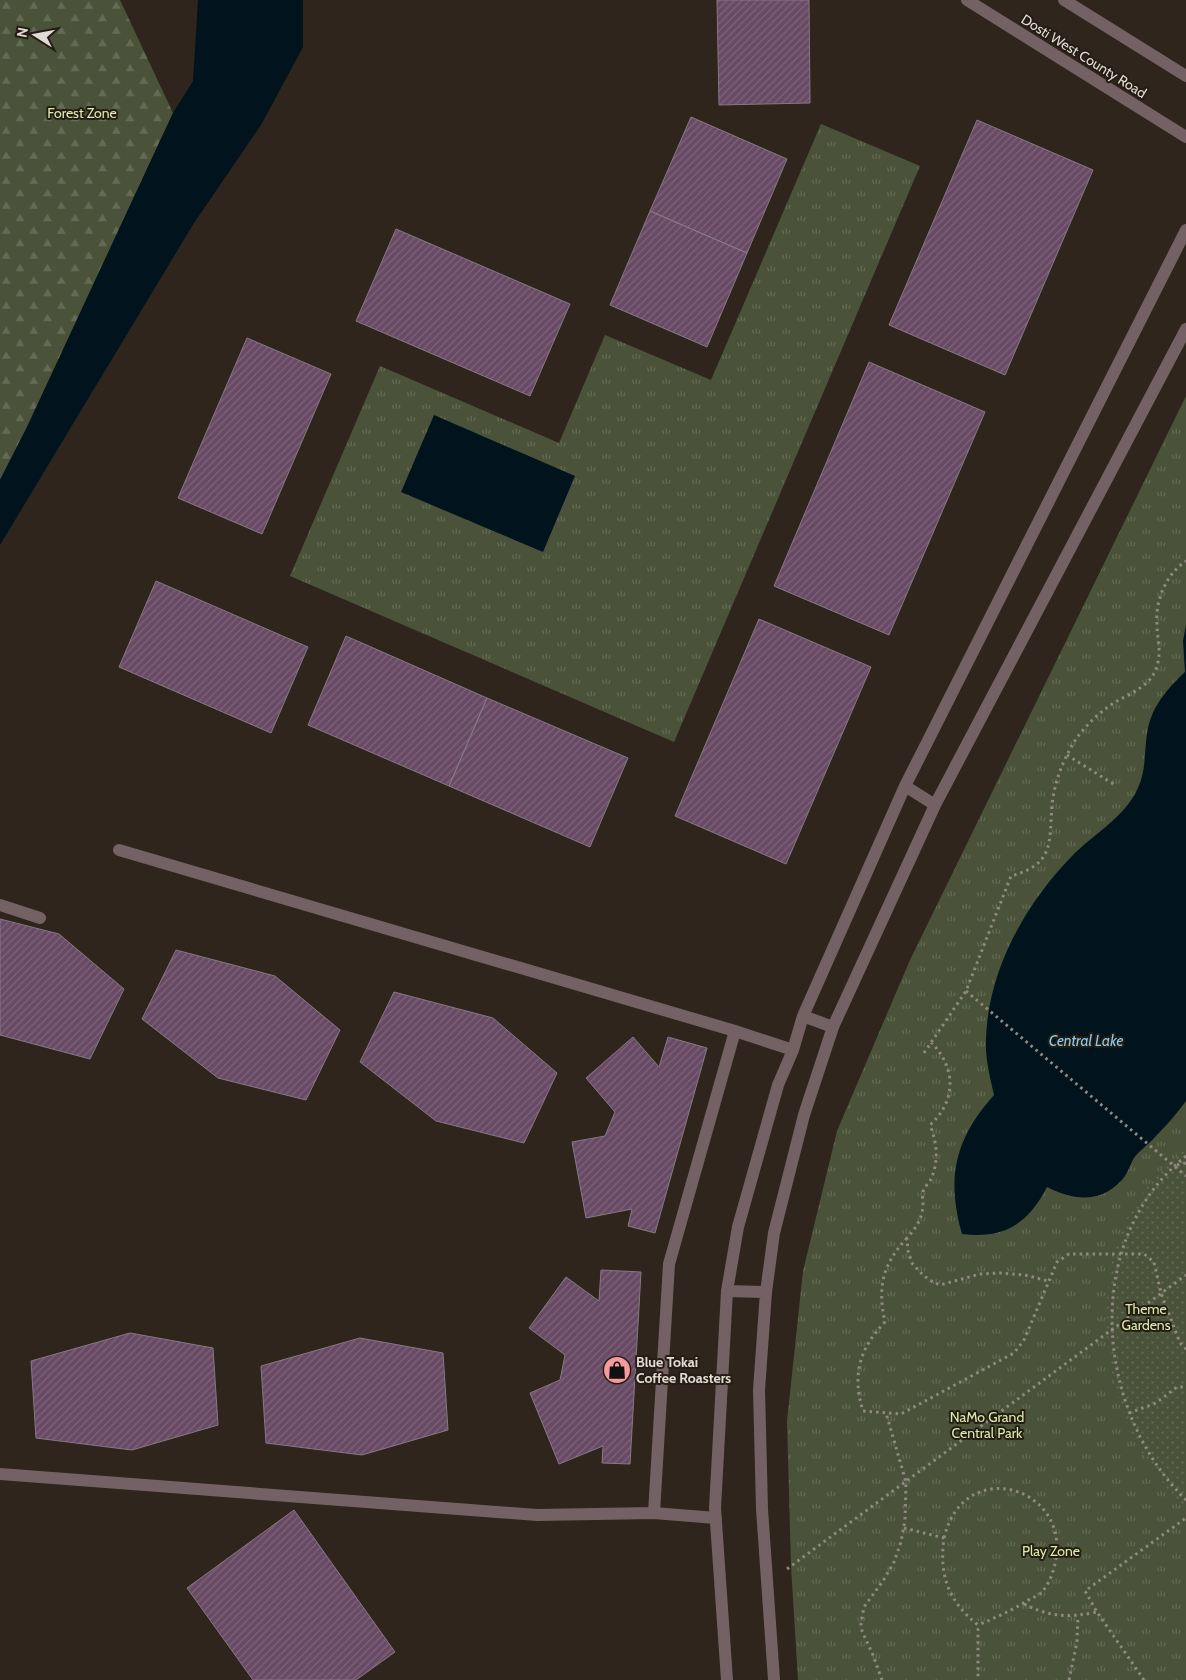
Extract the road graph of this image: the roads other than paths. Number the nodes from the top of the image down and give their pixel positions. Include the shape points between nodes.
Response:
1 (967, 0) edge
2 (1064, 0) edge
3 (1186, 76) edge
4 (1186, 137) edge
5 (1186, 230) edge
6 (1186, 329) edge
7 (905, 786) junction
8 (936, 805) junction
9 (119, 850) dead end
10 (0, 905) edge
11 (40, 918) dead end
12 (803, 1016) junction
13 (833, 1027) junction
14 (735, 1031) junction
15 (793, 1050) junction
16 (726, 1291) junction
17 (766, 1292) junction
18 (0, 1474) edge
19 (654, 1513) junction
20 (716, 1518) junction
21 (727, 1680) edge
22 (774, 1680) edge

1 - 4 street, Dosti West County Road
2 - 3 street
5 - 7 street
6 - 8 street
7 - 8 street
7 - 12 street
8 - 13 street
9 - 14 street
10 - 11 street
12 - 13 street
12 - 15 street
13 - 17 street via 804,1115 776,1224
14 - 15 street
14 - 19 street via 669,1264
15 - 16 street via 778,1085 738,1227
16 - 17 street
16 - 20 street
17 - 22 street via 759,1390 762,1508
18 - 19 street via 537,1515
19 - 20 street
20 - 21 street

